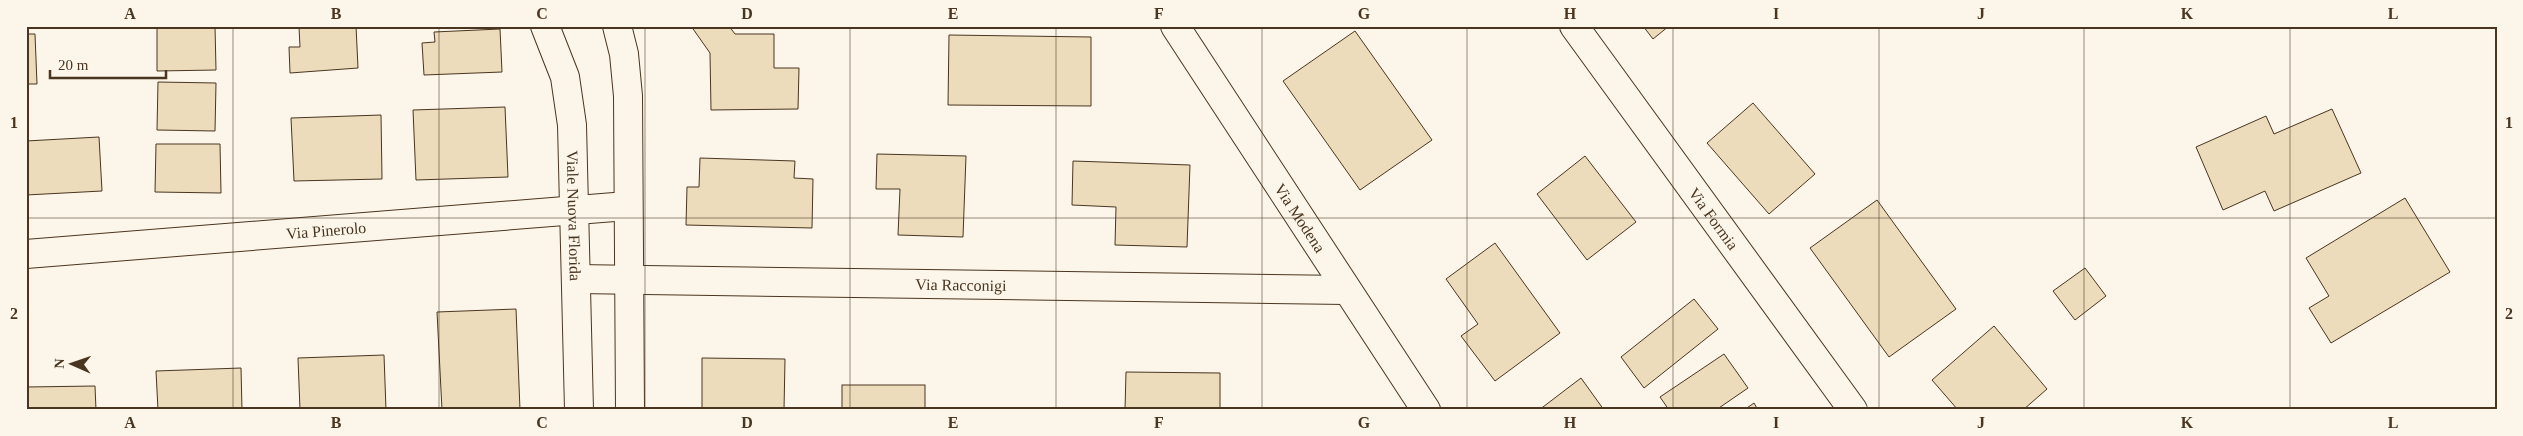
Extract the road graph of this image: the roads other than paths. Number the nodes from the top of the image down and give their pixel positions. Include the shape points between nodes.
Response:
1 (545, 26) edge
2 (617, 26) edge
3 (1174, 26) edge
4 (1574, 26) edge
5 (628, 206) junction
6 (574, 210) junction
7 (26, 254) edge
8 (576, 279) junction
9 (629, 280) junction
10 (1347, 290) junction
11 (579, 410) edge
12 (630, 410) edge
13 (1426, 410) edge
14 (1853, 410) edge

1 - 6 street, Viale Nuova Florida via 558,56 569,98 574,143
2 - 5 street via 624,54 628,96
3 - 10 street, Via Modena
4 - 14 street, Via Formia
5 - 6 street, Via Pinerolo
5 - 9 street
6 - 7 street, Via Pinerolo
6 - 8 street, Viale Nuova Florida
8 - 9 street, Via Racconigi
8 - 11 street, Viale Nuova Florida
9 - 10 street, Via Racconigi
9 - 12 street
10 - 13 street, Via Modena

